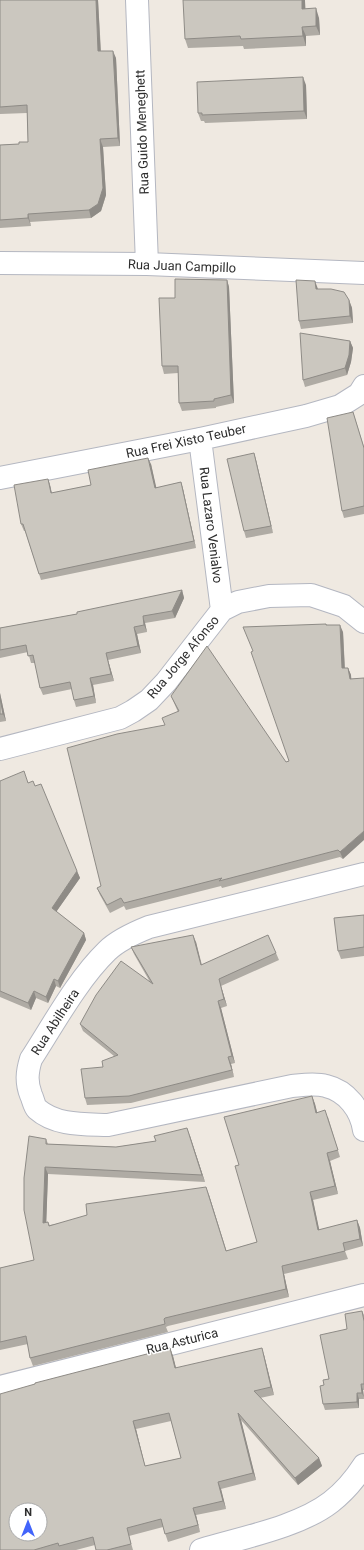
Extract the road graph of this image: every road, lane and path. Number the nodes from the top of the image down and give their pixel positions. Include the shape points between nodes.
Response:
1 (137, 0) edge
2 (0, 263) edge
3 (147, 264) junction
4 (364, 273) edge
5 (364, 386) edge
6 (200, 439) junction
7 (0, 478) edge
8 (222, 610) junction
9 (364, 622) edge
10 (0, 749) edge
11 (364, 874) edge
12 (364, 1130) edge
13 (364, 1295) edge
14 (0, 1387) edge
15 (364, 1465) edge
16 (201, 1550) edge

1 - 3 street, Rua Guido Meneghett
2 - 3 street, Rua Juan Campillo
3 - 4 street, Rua Juan Campillo
5 - 6 street, Rua Frei Xisto Teuber via 359,394 340,406
6 - 7 street, Rua Frei Xisto Teuber
6 - 8 street, Rua Lazaro Venialvo
8 - 9 street, Rua Jorge Afonso via 238,602 269,596 311,595 344,606
8 - 10 street, Rua Jorge Afonso via 166,682 133,712 120,718
11 - 12 street, Rua Abilheira via 149,927 130,935 107,950 85,977 31,1059 27,1072 28,1088 36,1108 53,1119 79,1124 108,1125 312,1084 327,1086 345,1096 356,1106
13 - 14 street, Rua Asturica
15 - 16 street via 331,1502 315,1512 291,1523

